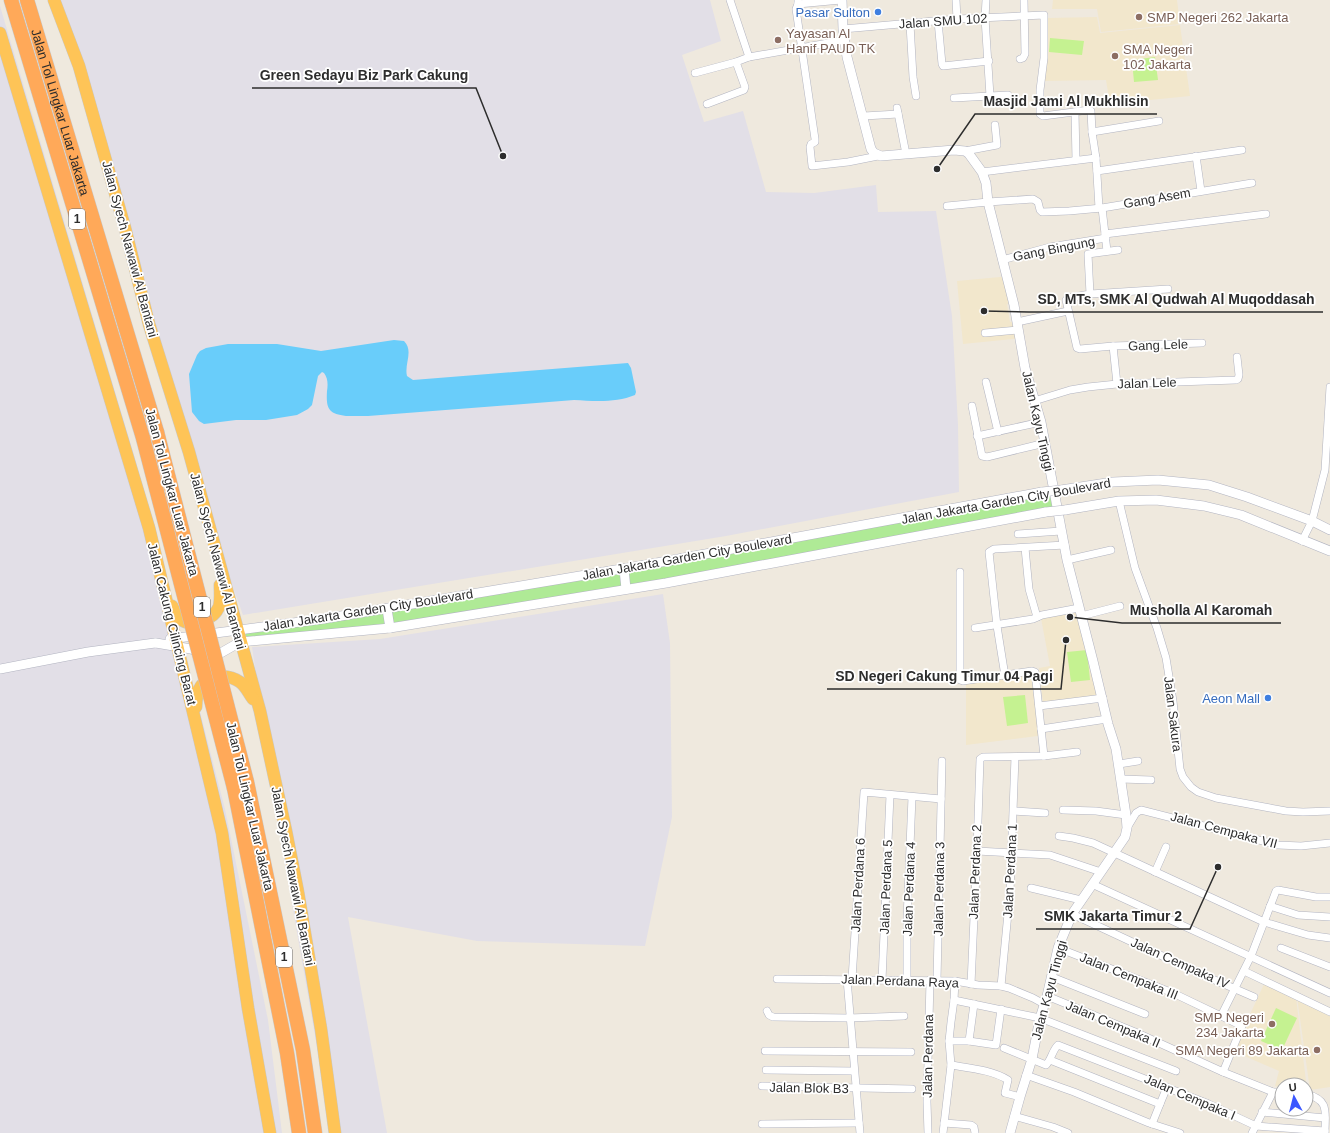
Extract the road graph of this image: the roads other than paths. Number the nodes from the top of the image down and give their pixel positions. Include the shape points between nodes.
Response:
1 (12, 0) edge
2 (26, 0) edge
3 (54, 0) edge
4 (730, 0) edge
5 (842, 0) edge
6 (956, 0) edge
7 (986, 0) edge
8 (1024, 0) edge
9 (798, 2) edge
10 (1024, 16) junction
11 (985, 18) junction
12 (957, 19) junction
13 (938, 21) junction
14 (910, 24) junction
15 (843, 29) junction
16 (0, 33) edge
17 (844, 40) junction
18 (803, 48) junction
19 (749, 57) junction
20 (4, 58) edge
21 (1020, 59) dead end
22 (989, 61) junction
23 (736, 62) junction
24 (696, 73) dead end
25 (1008, 95) dead end
26 (916, 96) dead end
27 (990, 96) junction
28 (954, 98) dead end
29 (707, 104) dead end
30 (1075, 112) junction
31 (864, 116) junction
32 (1159, 121) dead end
33 (995, 125) dead end
34 (1092, 132) junction
35 (1242, 150) dead end
36 (964, 151) junction
37 (906, 154) junction
38 (878, 156) junction
39 (1196, 156) junction
40 (1096, 158) junction
41 (1076, 160) junction
42 (1097, 171) junction
43 (982, 172) junction
44 (1252, 183) dead end
45 (1201, 191) junction
46 (988, 202) junction
47 (947, 206) dead end
48 (1100, 208) junction
49 (1266, 214) dead end
50 (1105, 236) junction
51 (1118, 250) dead end
52 (1107, 251) junction
53 (1002, 260) junction
54 (1168, 289) dead end
55 (1090, 294) junction
56 (1068, 312) junction
57 (1018, 326) junction
58 (985, 332) dead end
59 (1202, 343) dead end
60 (1113, 346) junction
61 (1237, 357) dead end
62 (986, 382) dead end
63 (1117, 384) junction
64 (1330, 388) edge
65 (1034, 400) junction
66 (972, 406) dead end
67 (1041, 422) junction
68 (998, 432) junction
69 (977, 436) junction
70 (1045, 443) junction
71 (1119, 501) junction
72 (1312, 521) junction
73 (1330, 530) edge
74 (1061, 531) junction
75 (1018, 534) dead end
76 (1302, 541) junction
77 (1065, 545) junction
78 (1024, 548) junction
79 (1111, 550) dead end
80 (1330, 551) edge
81 (1067, 560) junction
82 (220, 566) junction
83 (624, 569) junction
84 (960, 572) dead end
85 (162, 582) junction
86 (626, 589) junction
87 (1120, 606) dead end
88 (387, 608) junction
89 (1080, 612) junction
90 (1037, 617) junction
91 (997, 626) junction
92 (390, 628) junction
93 (975, 628) dead end
94 (238, 629) junction
95 (176, 642) junction
96 (240, 642) junction
97 (0, 669) edge
98 (1005, 676) junction
99 (1102, 698) junction
100 (1039, 706) junction
101 (260, 711) junction
102 (1107, 719) junction
103 (195, 720) junction
104 (1041, 729) junction
105 (1077, 752) dead end
106 (1044, 756) junction
107 (1015, 757) junction
108 (942, 761) dead end
109 (1138, 761) dead end
110 (1119, 764) junction
111 (1121, 778) junction
112 (1151, 780) dead end
113 (241, 785) junction
114 (890, 794) junction
115 (912, 797) junction
116 (941, 799) junction
117 (1063, 810) dead end
118 (1014, 811) junction
119 (1330, 811) edge
120 (1045, 813) dead end
121 (1126, 815) junction
122 (1126, 828) junction
123 (1059, 836) dead end
124 (1330, 842) edge
125 (1166, 847) dead end
126 (1330, 849) edge
127 (977, 851) junction
128 (1012, 852) junction
129 (1114, 852) junction
130 (1100, 872) junction
131 (1155, 872) junction
132 (1092, 884) junction
133 (1031, 888) dead end
134 (1330, 897) edge
135 (1081, 900) junction
136 (1270, 906) junction
137 (1072, 914) junction
138 (1330, 917) edge
139 (1264, 922) junction
140 (1330, 938) edge
141 (1058, 948) junction
142 (1281, 948) dead end
143 (1251, 956) junction
144 (1330, 967) edge
145 (1244, 970) junction
146 (1052, 977) junction
147 (776, 979) dead end
148 (850, 979) junction
149 (882, 980) junction
150 (933, 980) junction
151 (907, 981) junction
152 (955, 981) junction
153 (971, 984) junction
154 (1001, 986) junction
155 (1234, 988) junction
156 (1330, 993) edge
157 (1254, 997) dead end
158 (954, 1000) junction
159 (1046, 1000) junction
160 (974, 1004) junction
161 (1001, 1009) junction
162 (768, 1011) dead end
163 (1330, 1012) edge
164 (1145, 1014) dead end
165 (904, 1016) dead end
166 (1221, 1016) junction
167 (849, 1018) junction
168 (1040, 1018) junction
169 (950, 1041) junction
170 (969, 1041) junction
171 (1004, 1048) dead end
172 (765, 1051) dead end
173 (852, 1052) junction
174 (911, 1052) dead end
175 (1032, 1059) junction
176 (1050, 1060) junction
177 (951, 1065) junction
178 (766, 1070) dead end
179 (854, 1071) junction
180 (1176, 1071) dead end
181 (1223, 1072) junction
182 (1026, 1075) junction
183 (762, 1086) dead end
184 (1167, 1087) junction
185 (855, 1089) junction
186 (912, 1089) dead end
187 (1273, 1092) joint
188 (1314, 1096) edge
189 (1020, 1097) junction
190 (1160, 1104) junction
191 (1262, 1112) junction
192 (1014, 1116) junction
193 (1325, 1118) junction
194 (859, 1123) junction
195 (944, 1123) junction
196 (762, 1124) dead end
197 (1152, 1124) junction
198 (1256, 1126) junction
199 (1052, 1130) edge
200 (1325, 1132) edge
201 (270, 1133) edge
202 (299, 1133) edge
203 (315, 1133) edge
204 (335, 1133) edge
205 (860, 1133) edge
206 (928, 1133) edge
207 (943, 1133) edge
208 (974, 1133) edge
209 (1010, 1133) edge
210 (1068, 1133) edge
211 (1180, 1133) edge
212 (1252, 1133) edge

1 - 113 highway, Jalan Tol Lingkar Luar Jakarta / 1, bridge via 143,438
2 - 113 highway, Jalan Tol Lingkar Luar Jakarta / 1, bridge via 158,432
3 - 82 highway, Jalan Syech Nawawi Al Bantani via 79,66 149,324 189,452
4 - 19 street
5 - 9 street
5 - 15 street
6 - 12 street
7 - 11 street
8 - 10 street
9 - 18 street via 796,9
10 - 11 street, Jalan SMU 102
10 - 21 street via 1025,54
10 - 30 street, Jalan SMU 102 via 1044,16 1040,114 1043,116
11 - 12 street, Jalan SMU 102
11 - 22 street
12 - 13 street, Jalan SMU 102
13 - 14 street, Jalan SMU 102
13 - 22 street via 943,66
14 - 15 street, Jalan SMU 102
14 - 26 street
15 - 17 street
16 - 20 highway
17 - 18 street
17 - 31 street
18 - 19 street
18 - 38 street via 815,139 810,146 812,165 814,167
19 - 23 street
20 - 85 highway, Jalan Cakung Cilincing Barat via 149,528
22 - 27 street
23 - 24 street
23 - 29 street via 744,90
25 - 27 street
27 - 28 street
30 - 34 street via 1091,111
30 - 41 street
31 - 37 street via 898,111
31 - 38 street via 871,149
32 - 34 street
33 - 36 street via 997,145
34 - 40 street
35 - 39 street
36 - 37 street
36 - 43 street, Jalan Kayu Tinggi via 972,157
37 - 38 street
39 - 42 street
39 - 45 street
40 - 41 street
40 - 42 street
41 - 43 street
42 - 48 street
43 - 46 street, Jalan Kayu Tinggi
44 - 45 street, Gang Asem
45 - 48 street, Gang Asem
46 - 47 street
46 - 48 street, Gang Asem via 1034,199 1044,212
46 - 53 street, Jalan Kayu Tinggi
48 - 50 street
49 - 50 street, Gang Bingung
50 - 52 street
50 - 53 street, Gang Bingung
51 - 52 street
52 - 55 street via 1090,252 1088,256
53 - 57 street, Jalan Kayu Tinggi
54 - 55 street
55 - 56 street via 1067,299
56 - 57 street
56 - 60 street, Gang Lele via 1077,348
57 - 58 street
57 - 65 street, Jalan Kayu Tinggi via 1025,368
59 - 60 street, Gang Lele
60 - 63 street
61 - 63 street, Jalan Lele via 1238,380
62 - 68 street
63 - 65 street, Jalan Lele via 1076,389
64 - 72 street via 1325,470
65 - 67 street, Jalan Kayu Tinggi
66 - 69 street
67 - 68 street
67 - 70 street, Jalan Kayu Tinggi
68 - 69 street
69 - 70 street via 981,455 984,457
70 - 74 street, Jalan Kayu Tinggi
71 - 76 street, Jalan Jakarta Garden City Boulevard via 1156,500 1204,506 1241,515
71 - 86 street, Jalan Jakarta Garden City Boulevard, bridge
71 - 119 street, Jalan Sakura via 1135,568 1166,658 1180,770 1186,782 1198,792 1216,798 1264,808 1302,812
72 - 73 street, Jalan Jakarta Garden City Boulevard
72 - 76 street
72 - 83 street, Jalan Jakarta Garden City Boulevard, bridge via 1209,485 1158,480 1113,482 1042,492
74 - 75 street
74 - 77 street, Jalan Kayu Tinggi
76 - 80 street, Jalan Jakarta Garden City Boulevard
77 - 78 street
77 - 81 street, Jalan Kayu Tinggi
78 - 90 street via 1029,589
78 - 91 street via 994,549 989,552
79 - 81 street
81 - 89 street, Jalan Kayu Tinggi
82 - 85 highway via 219,607 204,621 185,622 179,619
82 - 94 highway, Jalan Syech Nawawi Al Bantani
83 - 86 street
83 - 88 street, Jalan Jakarta Garden City Boulevard
84 - 98 street via 959,678 962,681
85 - 95 highway, Jalan Cakung Cilincing Barat
86 - 92 street, Jalan Jakarta Garden City Boulevard
87 - 89 street
88 - 92 street
88 - 94 street, Jalan Jakarta Garden City Boulevard
89 - 90 street
89 - 99 street, Jalan Kayu Tinggi
90 - 91 street
91 - 93 street
91 - 98 street
92 - 96 street, Jalan Jakarta Garden City Boulevard
94 - 95 street, Jalan Jakarta Garden City Boulevard
94 - 96 highway, Jalan Syech Nawawi Al Bantani
95 - 96 street, Jalan Jakarta Garden City Boulevard via 210,655 219,654
95 - 97 street, Jalan Jakarta Garden City Boulevard via 88,652
95 - 103 highway, Jalan Cakung Cilincing Barat
96 - 101 highway, Jalan Syech Nawawi Al Bantani
98 - 100 street via 1035,672
99 - 100 street
99 - 102 street, Jalan Kayu Tinggi
100 - 104 street
101 - 103 highway via 242,683 223,676 207,680 201,686 196,699
101 - 204 highway, Jalan Syech Nawawi Al Bantani via 299,900
102 - 104 street
102 - 110 street, Jalan Kayu Tinggi
103 - 201 highway via 222,833
104 - 106 street
105 - 106 street
106 - 107 street
107 - 118 street, Jalan Perdana 1
107 - 127 street, Jalan Perdana 2 via 980,759
108 - 116 street, Jalan Perdana 3
109 - 110 street
110 - 111 street, Jalan Kayu Tinggi
111 - 112 street
111 - 121 street, Jalan Kayu Tinggi
113 - 202 highway, Jalan Tol Lingkar Luar Jakarta / 1
113 - 203 highway, Jalan Tol Lingkar Luar Jakarta / 1 via 303,1050
114 - 115 street
114 - 148 street, Jalan Perdana 6 via 863,793
114 - 149 street, Jalan Perdana 5
115 - 116 street
115 - 151 street, Jalan Perdana 4
116 - 150 street, Jalan Perdana 3
117 - 121 street
118 - 120 street
118 - 128 street, Jalan Perdana 1
121 - 122 street, Jalan Kayu Tinggi
122 - 124 street, Jalan Cempaka VII via 1141,810 1278,845 1301,846
122 - 129 street, Jalan Kayu Tinggi via 1125,837
123 - 129 street via 1093,843
124 - 126 street
125 - 131 street
127 - 128 street
127 - 153 street, Jalan Perdana 2
128 - 130 street via 1050,855
128 - 154 street, Jalan Perdana 1
129 - 130 street, Jalan Kayu Tinggi
129 - 131 street
130 - 132 street, Jalan Kayu Tinggi
131 - 139 street
132 - 135 street, Jalan Kayu Tinggi
132 - 143 street
133 - 135 street
134 - 136 street, Jalan Cempaka IV via 1277,890
135 - 137 street, Jalan Kayu Tinggi
136 - 138 street via 1298,915
136 - 139 street, Jalan Cempaka IV
137 - 141 street, Jalan Kayu Tinggi
137 - 155 street, Jalan Cempaka IV
139 - 140 street via 1308,935
139 - 143 street, Jalan Cempaka IV
141 - 146 street, Jalan Kayu Tinggi
141 - 166 street, Jalan Cempaka III via 1173,993
142 - 144 street
143 - 145 street, Jalan Cempaka IV
143 - 156 street
145 - 155 street, Jalan Cempaka IV
145 - 163 street
146 - 159 street, Jalan Kayu Tinggi
146 - 164 street
147 - 148 street, Jalan Perdana Raya
148 - 149 street, Jalan Perdana Raya
148 - 167 street, Jalan Perdana 6
149 - 151 street, Jalan Perdana Raya
150 - 151 street, Jalan Perdana Raya
150 - 152 street, Jalan Perdana Raya
150 - 206 street, Jalan Perdana
152 - 153 street, Jalan Perdana Raya
152 - 158 street
153 - 154 street, Jalan Perdana Raya
154 - 159 street, Jalan Perdana Raya
155 - 157 street
155 - 166 street
158 - 160 street
158 - 169 street
159 - 168 street, Jalan Kayu Tinggi
159 - 181 street, Jalan Cempaka II via 1135,1032
160 - 161 street
160 - 170 street
161 - 168 street
161 - 170 street via 996,1045
162 - 167 street via 773,1017
165 - 167 street
166 - 181 street, Jalan Cempaka III via 1242,1026
167 - 173 street, Jalan Perdana 6
168 - 175 street, Jalan Kayu Tinggi
168 - 180 street
169 - 170 street
169 - 177 street
171 - 175 street
172 - 173 street
173 - 174 street
173 - 179 street, Jalan Perdana 6
175 - 176 street via 1046,1065
175 - 182 street, Jalan Kayu Tinggi
176 - 184 street, Jalan Cempaka I via 1058,1045
176 - 190 street
177 - 189 street via 1002,1076 1008,1080 1005,1092
177 - 195 street
178 - 179 street
179 - 185 street, Jalan Perdana 6
181 - 187 street, Jalan Cempaka II
182 - 189 street, Jalan Kayu Tinggi
182 - 197 street
183 - 185 street, Jalan Blok B3
184 - 190 street
184 - 198 street, Jalan Cempaka I
185 - 186 street, Jalan Blok B3
185 - 194 street, Jalan Perdana 6
187 - 191 street
188 - 193 street via 1322,1102
189 - 192 street, Jalan Kayu Tinggi
190 - 197 street
191 - 193 street
191 - 198 street
192 - 199 street
192 - 209 street, Jalan Kayu Tinggi
193 - 200 street
194 - 196 street
194 - 205 street, Jalan Perdana 6
195 - 207 street
195 - 208 street via 971,1125 974,1127
197 - 211 street
198 - 200 street, Jalan Cempaka I
198 - 212 street
199 - 210 street

